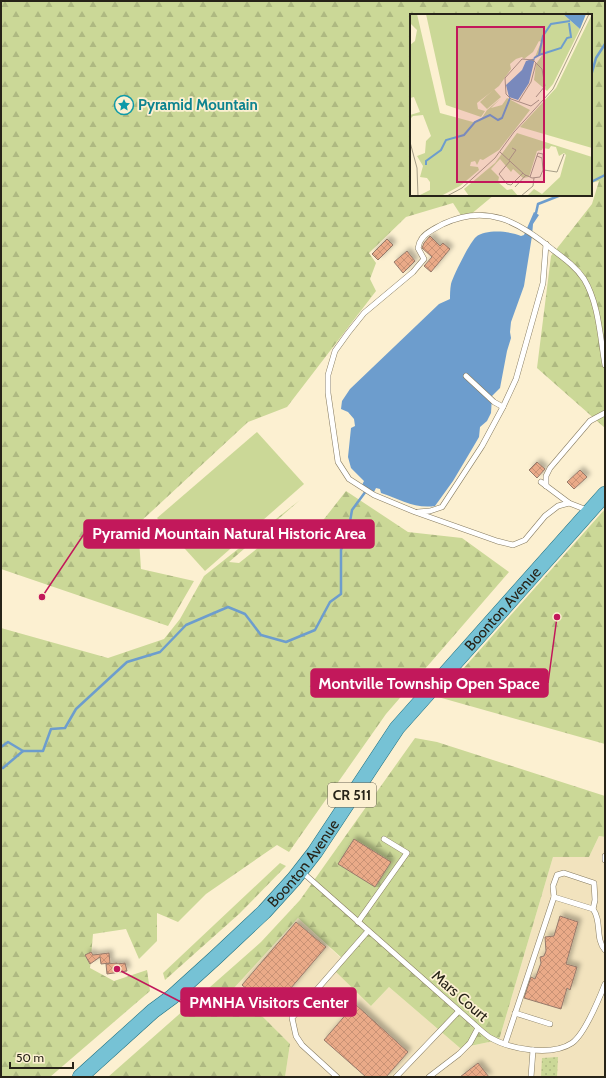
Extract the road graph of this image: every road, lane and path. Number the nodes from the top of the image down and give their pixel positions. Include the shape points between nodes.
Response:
1 (546, 244) junction
2 (605, 365) edge
3 (468, 378) dead end
4 (503, 407) junction
5 (605, 413) edge
6 (605, 494) edge
7 (569, 503) junction
8 (590, 511) junction
9 (415, 512) junction
10 (384, 839) dead end
11 (605, 856) edge
12 (605, 860) edge
13 (300, 870) junction
14 (554, 897) junction
15 (593, 909) junction
16 (358, 922) junction
17 (368, 931) junction
18 (605, 950) edge
19 (605, 984) edge
20 (604, 990) edge
21 (459, 1011) junction
22 (515, 1013) junction
23 (550, 1024) dead end
24 (478, 1028) junction
25 (505, 1044) junction
26 (533, 1050) junction
27 (80, 1077) edge
28 (337, 1077) edge
29 (396, 1077) edge
30 (429, 1077) edge
31 (531, 1077) edge

1 - 2 lane via 574,267 590,290
1 - 4 lane via 543,284 516,379
1 - 9 lane via 525,229 499,217 465,216 434,229 421,238 418,248 424,259 413,272 364,313 335,351 328,375 328,393 338,462 349,479 357,485
3 - 4 lane
4 - 9 lane via 482,446 442,507
5 - 7 lane via 590,421 546,476 543,484
6 - 8 main road, Boonton Avenue / CR 511
7 - 8 lane
7 - 9 lane via 558,506 545,516 525,540 513,545
8 - 13 main road, Boonton Avenue / CR 511 via 398,728 315,852
10 - 16 lane via 407,853
11 - 12 lane
13 - 16 lane, Mars Court
13 - 27 main road, Boonton Avenue / CR 511 via 259,918
14 - 15 lane
14 - 15 lane via 557,875 564,873 594,883
14 - 22 lane
15 - 18 lane via 600,944
16 - 17 lane, Mars Court
17 - 21 lane, Mars Court
17 - 28 lane via 292,1018 296,1036 302,1045
19 - 20 lane, Mars Court
20 - 26 lane, Mars Court via 584,1029 573,1042 560,1049
21 - 24 lane, Mars Court
21 - 29 lane
22 - 23 lane
22 - 25 lane
24 - 25 lane, Mars Court
24 - 30 lane via 460,1054
25 - 26 lane, Mars Court
26 - 31 lane

